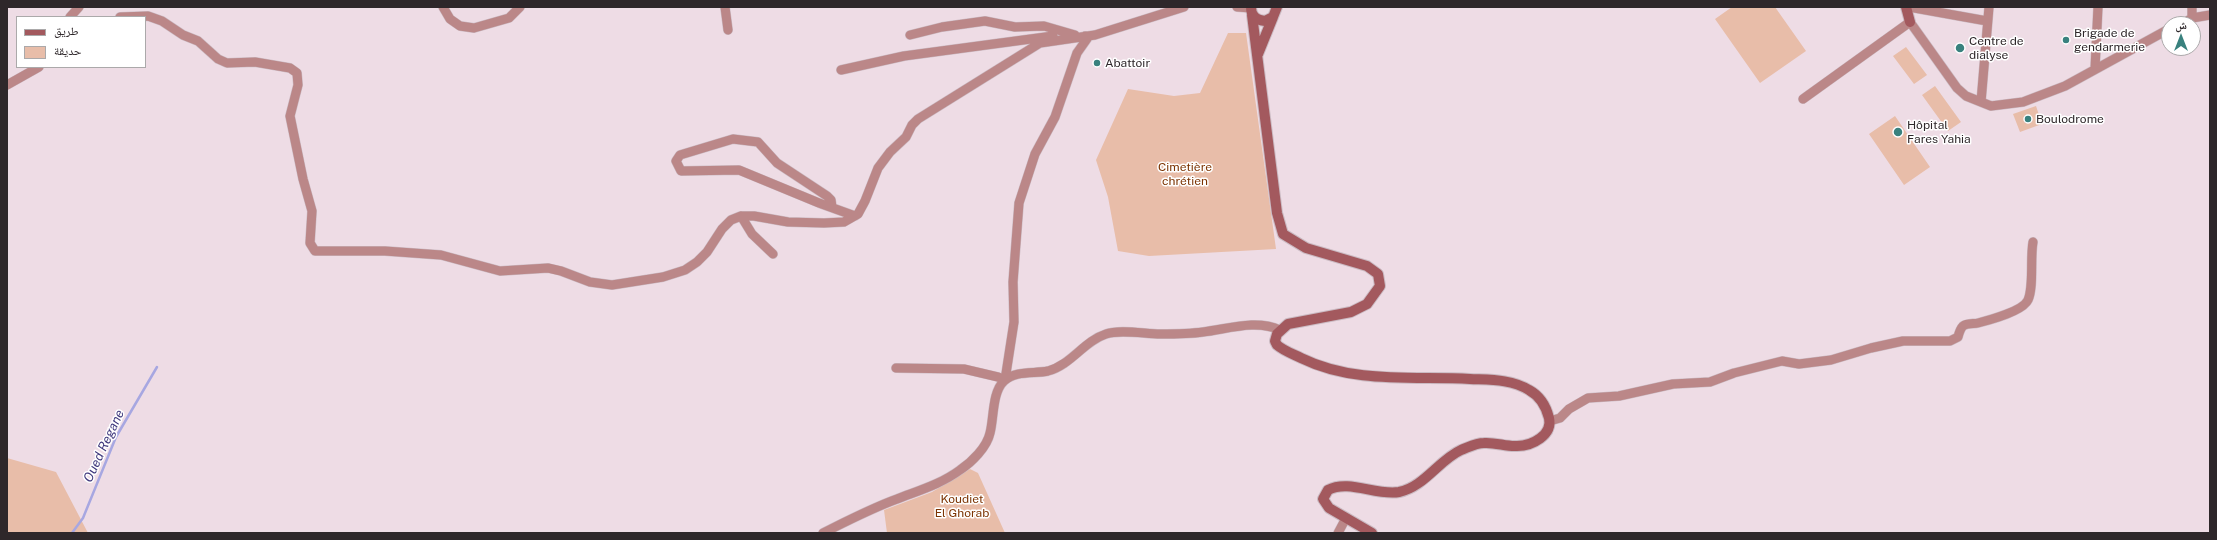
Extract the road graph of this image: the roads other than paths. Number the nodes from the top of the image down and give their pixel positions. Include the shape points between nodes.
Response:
1 (79, 7) edge
2 (443, 7) edge
3 (520, 7) edge
4 (725, 7) edge
5 (1184, 7) edge
6 (1237, 7) edge
7 (1907, 7) edge
8 (1963, 7) edge
9 (1989, 7) edge
10 (2098, 7) edge
11 (1251, 10) edge
12 (1276, 10) edge
13 (71, 16) edge
14 (146, 16) edge
15 (1965, 17) junction
16 (1987, 20) junction
17 (1910, 22) junction
18 (728, 30) dead end
19 (2161, 33) edge
20 (910, 35) dead end
21 (1075, 35) junction
22 (1089, 36) junction
23 (1258, 54) junction
24 (2095, 69) junction
25 (841, 70) dead end
26 (29, 71) edge
27 (7, 85) edge
28 (1803, 99) dead end
29 (1981, 102) junction
30 (832, 207) junction
31 (741, 216) junction
32 (855, 216) junction
33 (2033, 242) dead end
34 (773, 254) dead end
35 (1280, 330) junction
36 (896, 368) dead end
37 (1004, 380) junction
38 (1550, 421) junction
39 (1346, 518) junction
40 (823, 533) edge
41 (1338, 533) edge
42 (1372, 533) edge

1 - 13 street
2 - 3 street via 450,19 460,26 474,28 509,18
4 - 18 street
5 - 22 street
6 - 11 street
7 - 15 street
7 - 17 main road
8 - 15 street
9 - 16 street
10 - 24 street
11 - 12 main road via 1260,21 1265,21
11 - 23 main road
12 - 23 main road
14 - 31 street via 162,21 227,63 255,62 290,68 297,73 298,85 290,116 302,179 312,211 310,243 315,251 385,250 440,255 500,272 548,268 590,282 612,285 662,278 685,270 707,252 731,220
15 - 16 street
16 - 29 street
17 - 28 street
17 - 29 street via 1957,88 1966,96
19 - 24 street
20 - 21 street via 942,26 985,21 1015,27 1044,26
21 - 22 street
21 - 25 street via 904,56
22 - 32 street via 1040,43 918,119 912,124 906,137 878,168 865,201
22 - 37 street via 1077,53 1055,117 1035,154 1019,203 1013,282 1014,322
23 - 35 main road via 1277,213 1283,234 1306,248 1367,266 1374,270 1380,279 1380,286 1367,304 1351,312 1291,323
24 - 29 street via 2065,86 2023,102 1991,106
26 - 27 street
30 - 30 street via 738,170 682,171 676,161 680,155 733,139 758,142 777,163 832,200
30 - 32 street
31 - 32 street via 788,222 824,223 844,222
31 - 34 street via 752,234
33 - 38 street via 2031,291 2027,302 1997,318 1965,325 1960,329 1958,337 1950,341 1903,342 1831,360 1799,364 1782,361 1710,382 1673,384 1619,396 1588,398 1569,409 1560,418
35 - 37 street via 1260,325 1232,326 1178,334 1107,333 1090,341 1070,358 1048,371 1018,374
35 - 38 main road via 1276,341 1281,349 1331,371 1379,378 1445,378 1513,383 1532,391 1542,400
36 - 37 street via 964,369
37 - 40 street via 999,389 990,434 983,448 962,469 928,488 864,512
38 - 39 main road via 1548,430 1542,437 1530,443 1517,446 1485,443 1471,445 1404,490 1388,493 1338,487 1328,490 1323,497 1325,504
39 - 41 street
39 - 42 main road

